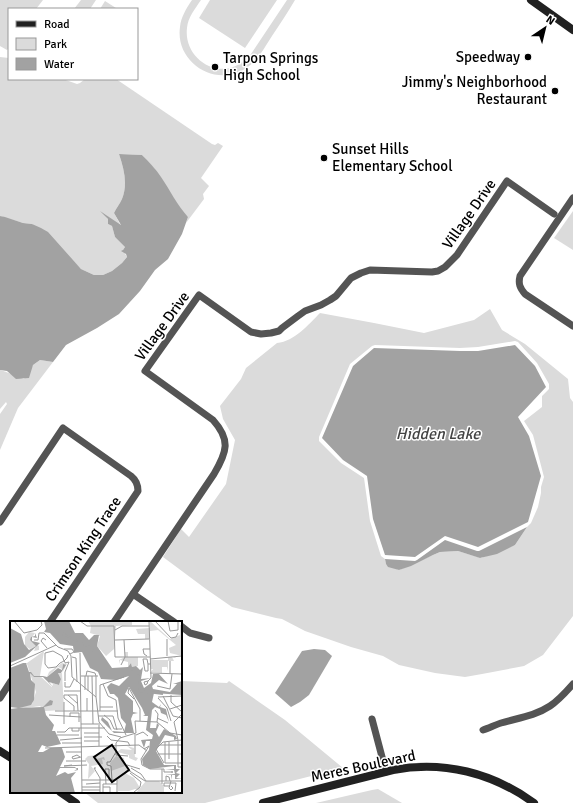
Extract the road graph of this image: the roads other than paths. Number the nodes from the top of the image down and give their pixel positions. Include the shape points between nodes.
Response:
1 (531, 0) edge
2 (573, 30) edge
3 (573, 198) edge
4 (554, 214) dead end
5 (573, 326) edge
6 (0, 522) edge
7 (133, 594) junction
8 (51, 621) edge
9 (115, 621) edge
10 (173, 621) edge
11 (182, 627) edge
12 (209, 638) dead end
13 (10, 683) edge
14 (573, 684) edge
15 (0, 698) edge
16 (372, 719) dead end
17 (483, 730) dead end
18 (0, 751) edge
19 (10, 757) edge
20 (386, 772) junction
21 (61, 793) edge
22 (76, 803) edge
23 (263, 803) edge
24 (534, 803) edge

1 - 2 street
3 - 5 street via 518,282 525,294
4 - 7 street, Village Drive via 507,181 457,255 445,267 432,272 370,270 362,273 345,283 330,300 305,310 279,331 271,333 251,332 199,295 145,371 213,420 225,441 224,452 214,474
6 - 8 street, Crimson King Trace via 62,428 134,479 137,484 138,490
7 - 9 street, Village Drive
7 - 10 street
11 - 12 street via 190,633
13 - 15 street
14 - 17 street via 544,709
16 - 20 street
18 - 19 street
20 - 23 street, Meres Boulevard
20 - 24 street, Meres Boulevard via 423,766 460,770 506,785
21 - 22 street

